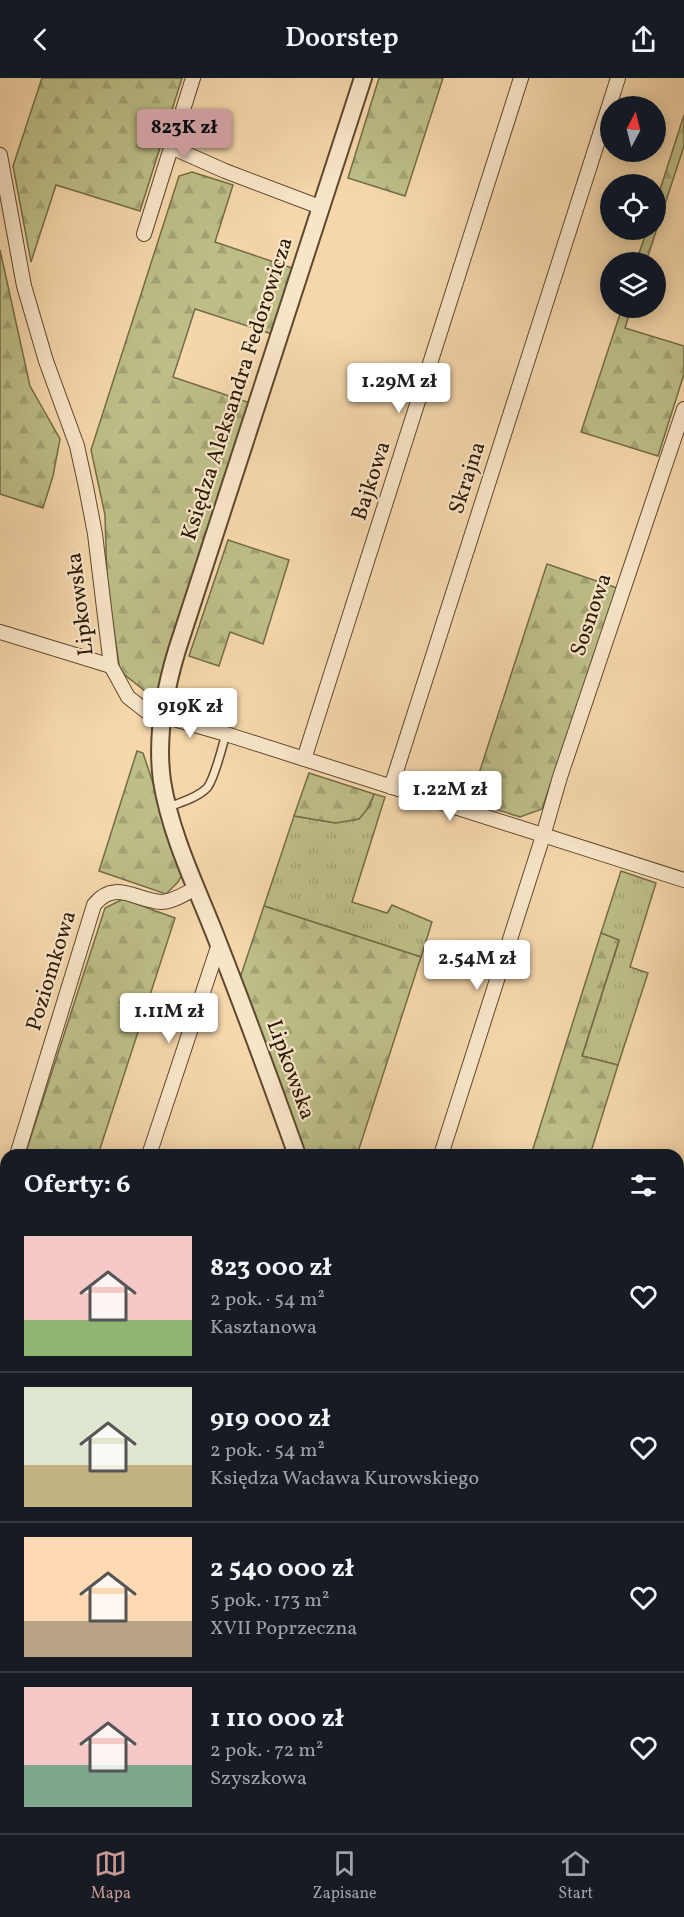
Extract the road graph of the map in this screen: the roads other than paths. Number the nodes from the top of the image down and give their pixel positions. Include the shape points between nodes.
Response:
1 (194, 78) edge
2 (363, 78) edge
3 (521, 78) edge
4 (618, 78) edge
5 (171, 147) junction
6 (1, 164) edge
7 (320, 207) junction
8 (144, 234) dead end
9 (684, 409) edge
10 (0, 632) edge
11 (111, 666) junction
12 (162, 715) junction
13 (226, 734) junction
14 (304, 759) junction
15 (391, 787) junction
16 (168, 807) junction
17 (543, 836) junction
18 (684, 880) edge
19 (196, 888) junction
20 (219, 944) junction
21 (19, 1149) edge
22 (151, 1149) edge
23 (295, 1149) edge
24 (443, 1149) edge

1 - 5 street
2 - 7 street, Księdza Aleksandra Fedorowicza
3 - 14 street, Bajkowa
4 - 15 street, Skrajna
5 - 7 street
5 - 8 street
6 - 11 street, Lipkowska via 24,286 77,446 86,487
7 - 12 street, Księdza Aleksandra Fedorowicza via 177,650
9 - 17 street, Sosnowa
10 - 11 street
11 - 12 street, Lipkowska via 135,705
12 - 13 street
12 - 16 street, Lipkowska via 160,755
13 - 14 street
13 - 16 lane via 206,788
14 - 15 street
15 - 17 street
16 - 19 street, Lipkowska
17 - 18 street
17 - 24 street, Sosnowa
19 - 20 street, Lipkowska
19 - 21 street, Poziomkowa via 164,902 111,892 94,905
20 - 22 street
20 - 23 street, Lipkowska

